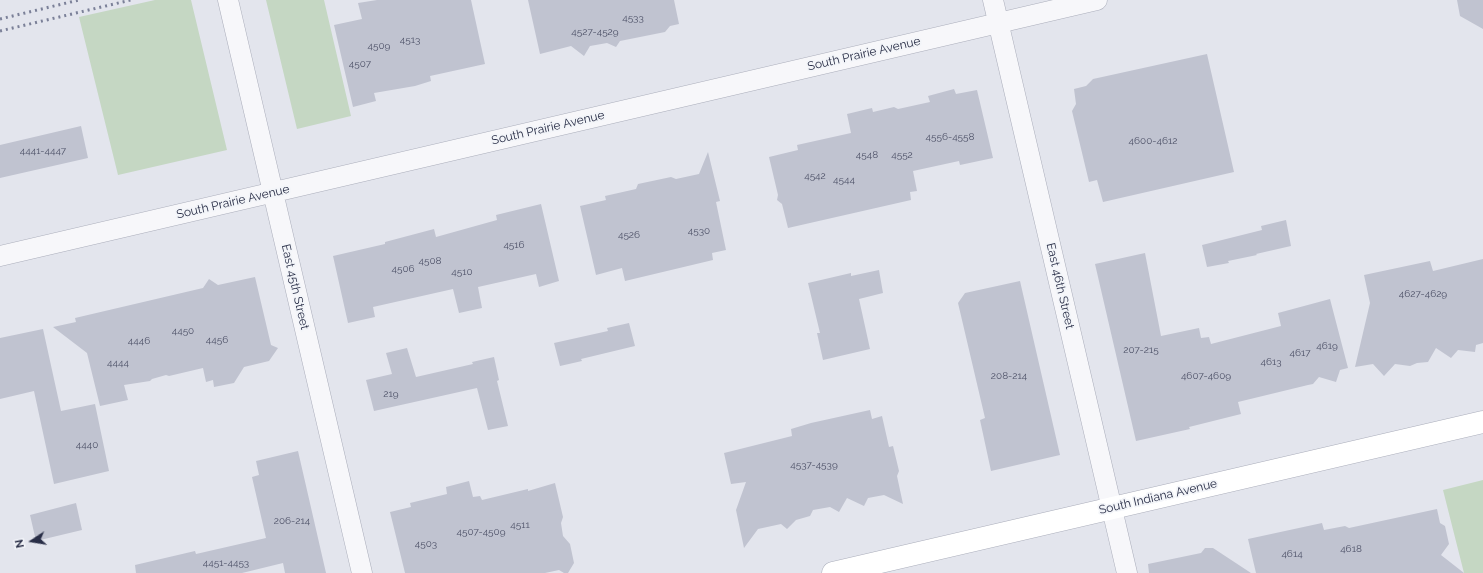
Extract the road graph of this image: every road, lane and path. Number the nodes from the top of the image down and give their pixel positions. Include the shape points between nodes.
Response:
1 (228, 0) edge
2 (993, 0) edge
3 (1097, 0) edge
4 (999, 23) junction
5 (272, 192) junction
6 (0, 256) edge
7 (1483, 422) edge
8 (1112, 508) junction
9 (362, 573) edge
10 (833, 573) edge
11 (1127, 573) edge

1 - 5 street, East 45th Street
2 - 4 street, East 46th Street
3 - 4 street, South Prairie Avenue
4 - 5 street, South Prairie Avenue
4 - 8 street, East 46th Street
5 - 6 street, South Prairie Avenue
5 - 9 street, East 45th Street
7 - 8 street, South Indiana Avenue
8 - 10 street, South Indiana Avenue
8 - 11 street, East 46th Street

